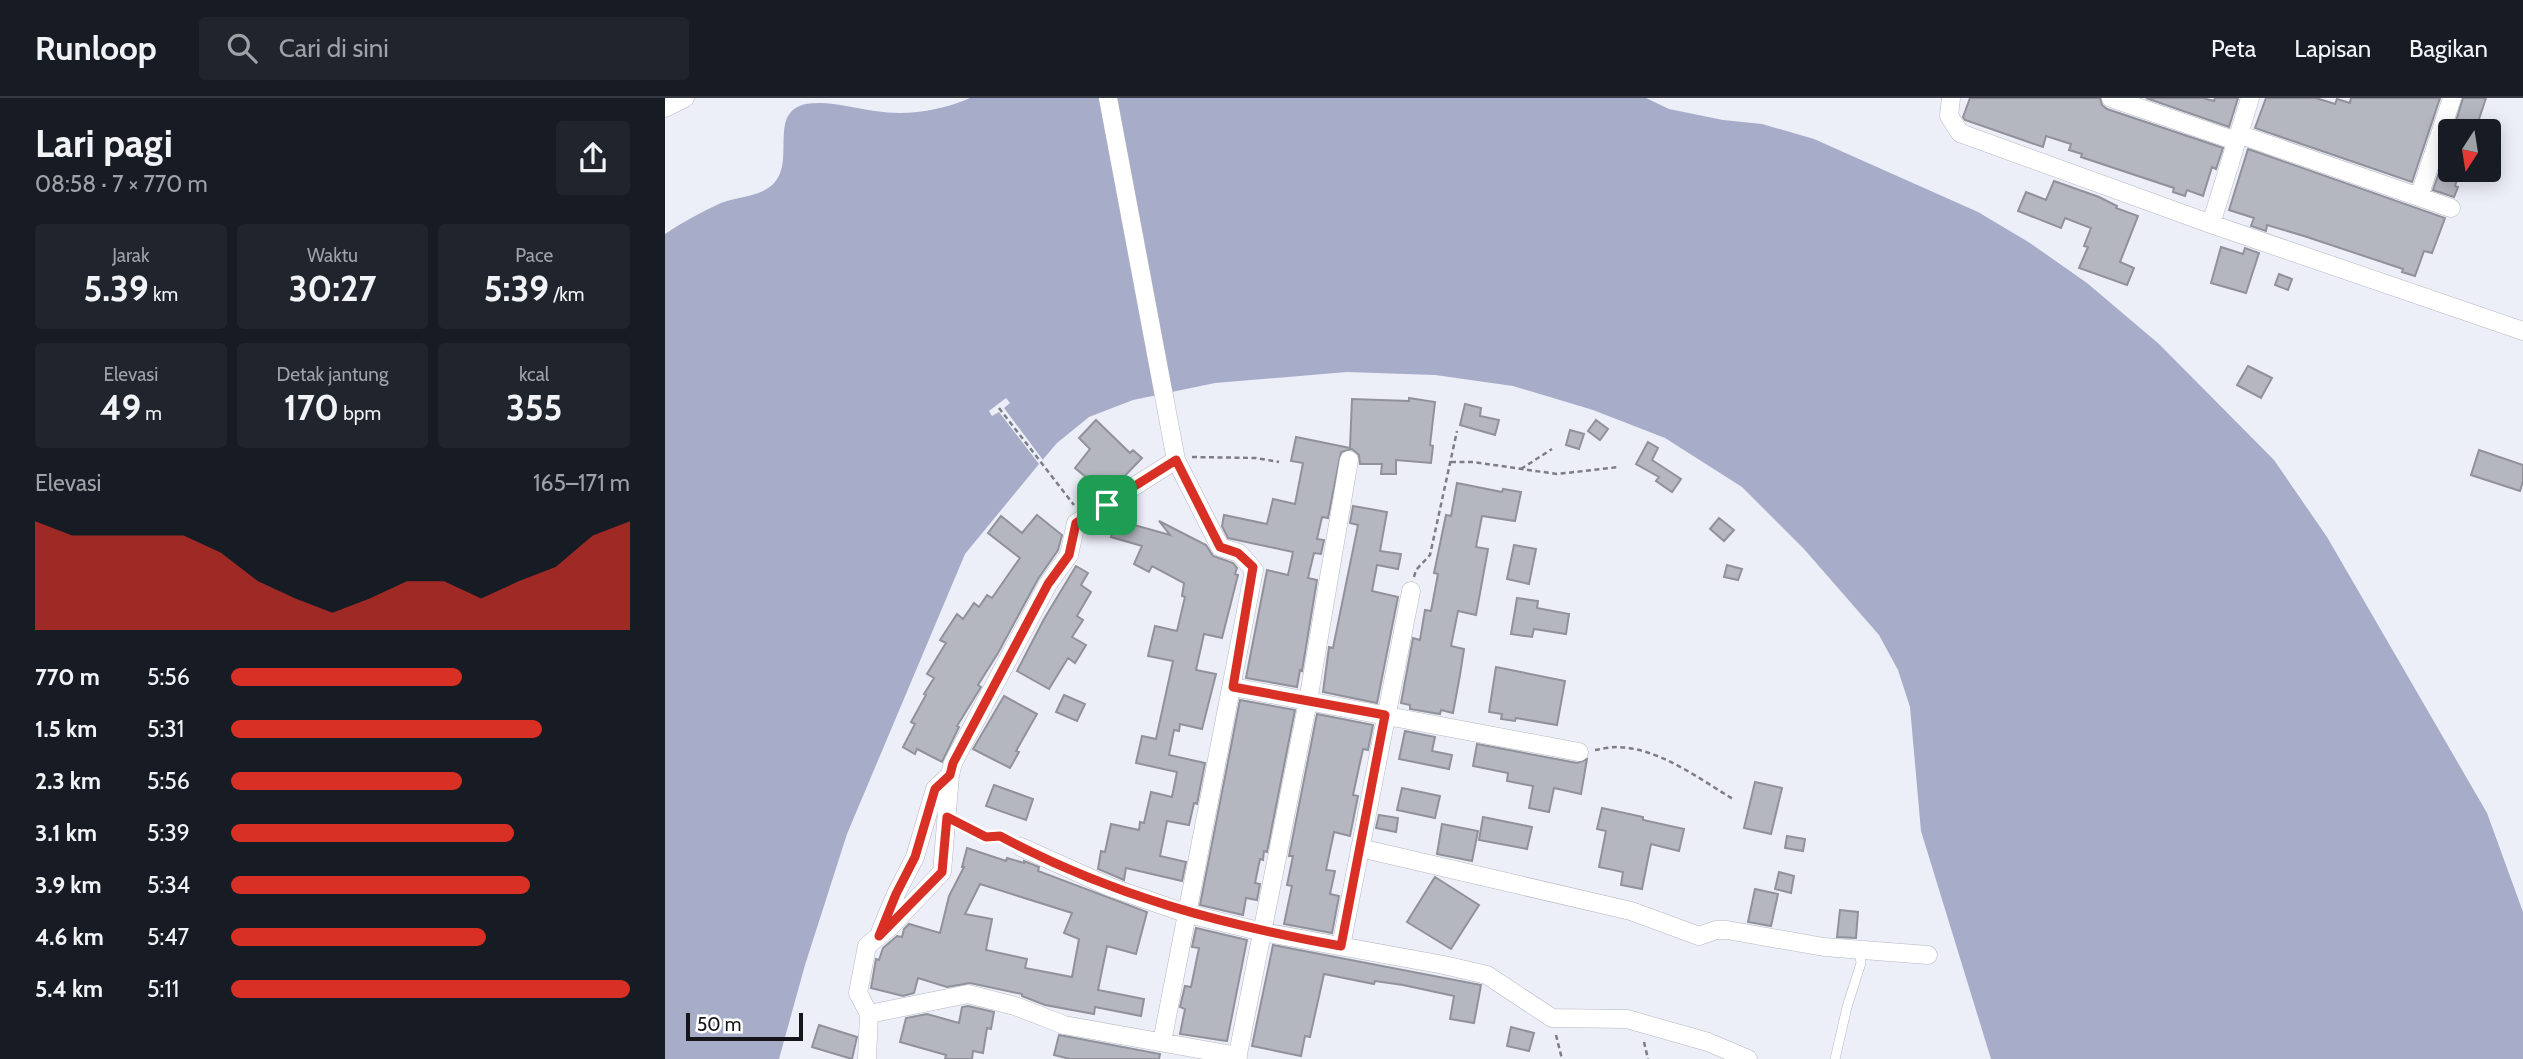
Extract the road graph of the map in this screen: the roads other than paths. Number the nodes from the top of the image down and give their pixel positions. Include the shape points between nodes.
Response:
1 (685, 98) edge
2 (1108, 98) edge
3 (1951, 98) edge
4 (2111, 98) edge
5 (2249, 98) edge
6 (2452, 98) edge
7 (665, 108) edge
8 (2237, 138) junction
9 (2419, 197) junction
10 (2451, 208) dead end
11 (2211, 225) junction
12 (2523, 331) edge
13 (1176, 460) junction
14 (1349, 460) dead end
15 (1411, 591) road end
16 (1233, 687) junction
17 (1308, 701) junction
18 (1385, 715) junction
19 (1579, 752) road end
20 (950, 775) junction
21 (1021, 848) road end
22 (1360, 848) junction
23 (1188, 914) junction
24 (1263, 932) junction
25 (879, 936) junction
26 (1341, 946) junction
27 (1859, 951) junction
28 (1928, 955) dead end
29 (869, 1014) junction
30 (1163, 1042) junction
31 (1237, 1057) edge
32 (867, 1059) edge
33 (1748, 1059) edge
34 (1835, 1059) edge

1 - 7 street
2 - 13 street
3 - 11 street via 1949,117 1960,133
4 - 8 street
5 - 8 street
6 - 9 street
8 - 9 street
8 - 11 street
9 - 10 street
11 - 12 street
13 - 16 street via 1220,547 1238,553 1253,567
13 - 20 street via 1076,523 1069,555 1048,584
14 - 17 street
15 - 18 street
16 - 17 street
16 - 23 street
17 - 18 street
17 - 24 street
18 - 19 street
18 - 22 street
20 - 25 street via 935,789 915,857
20 - 25 street via 942,872
21 - 23 street via 1110,887
22 - 26 street
22 - 27 street via 1631,911 1699,936 1727,930
23 - 24 street
23 - 30 street
24 - 26 street
24 - 31 street
25 - 29 street via 867,946 858,993
26 - 33 street via 1487,975 1552,1018 1627,1019 1708,1042
27 - 28 street
27 - 34 lane via 1861,963
29 - 30 street via 968,994 1064,1026
29 - 32 street
30 - 31 street

